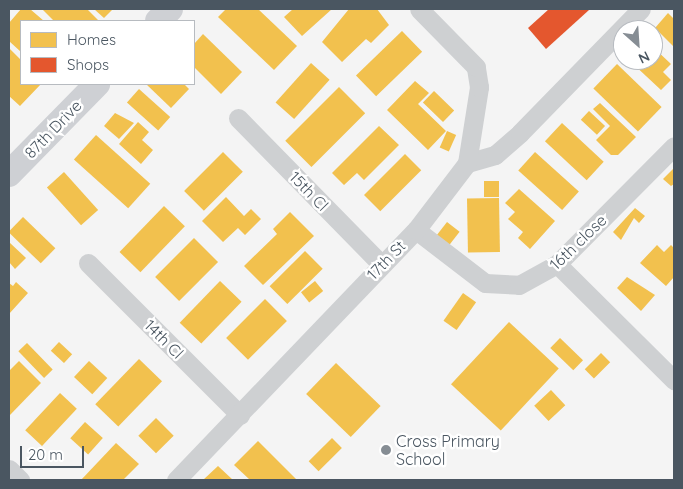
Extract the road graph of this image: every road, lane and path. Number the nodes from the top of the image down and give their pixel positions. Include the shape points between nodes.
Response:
1 (170, 9) edge
2 (419, 9) edge
3 (641, 9) edge
4 (159, 20) edge
5 (96, 85) edge
6 (238, 118) dead end
7 (674, 146) edge
8 (467, 163) junction
9 (9, 174) edge
10 (416, 230) junction
11 (88, 262) dead end
12 (381, 264) junction
13 (557, 264) junction
14 (674, 380) edge
15 (240, 415) junction
16 (9, 468) edge
17 (20, 480) edge
18 (176, 480) edge

1 - 4 street
2 - 8 street, 17th St via 476,67 479,87
3 - 8 street via 520,134 495,154
5 - 9 street, 87th Drive
6 - 12 street, 15th Cl
7 - 13 street, 16th close
8 - 10 street, 17th St
10 - 12 street, 17th St
10 - 13 street, 16th close via 485,283 519,285
11 - 15 street, 14th Cl
12 - 15 street, 17th St
13 - 14 street
15 - 18 street, 17th St
16 - 17 street

